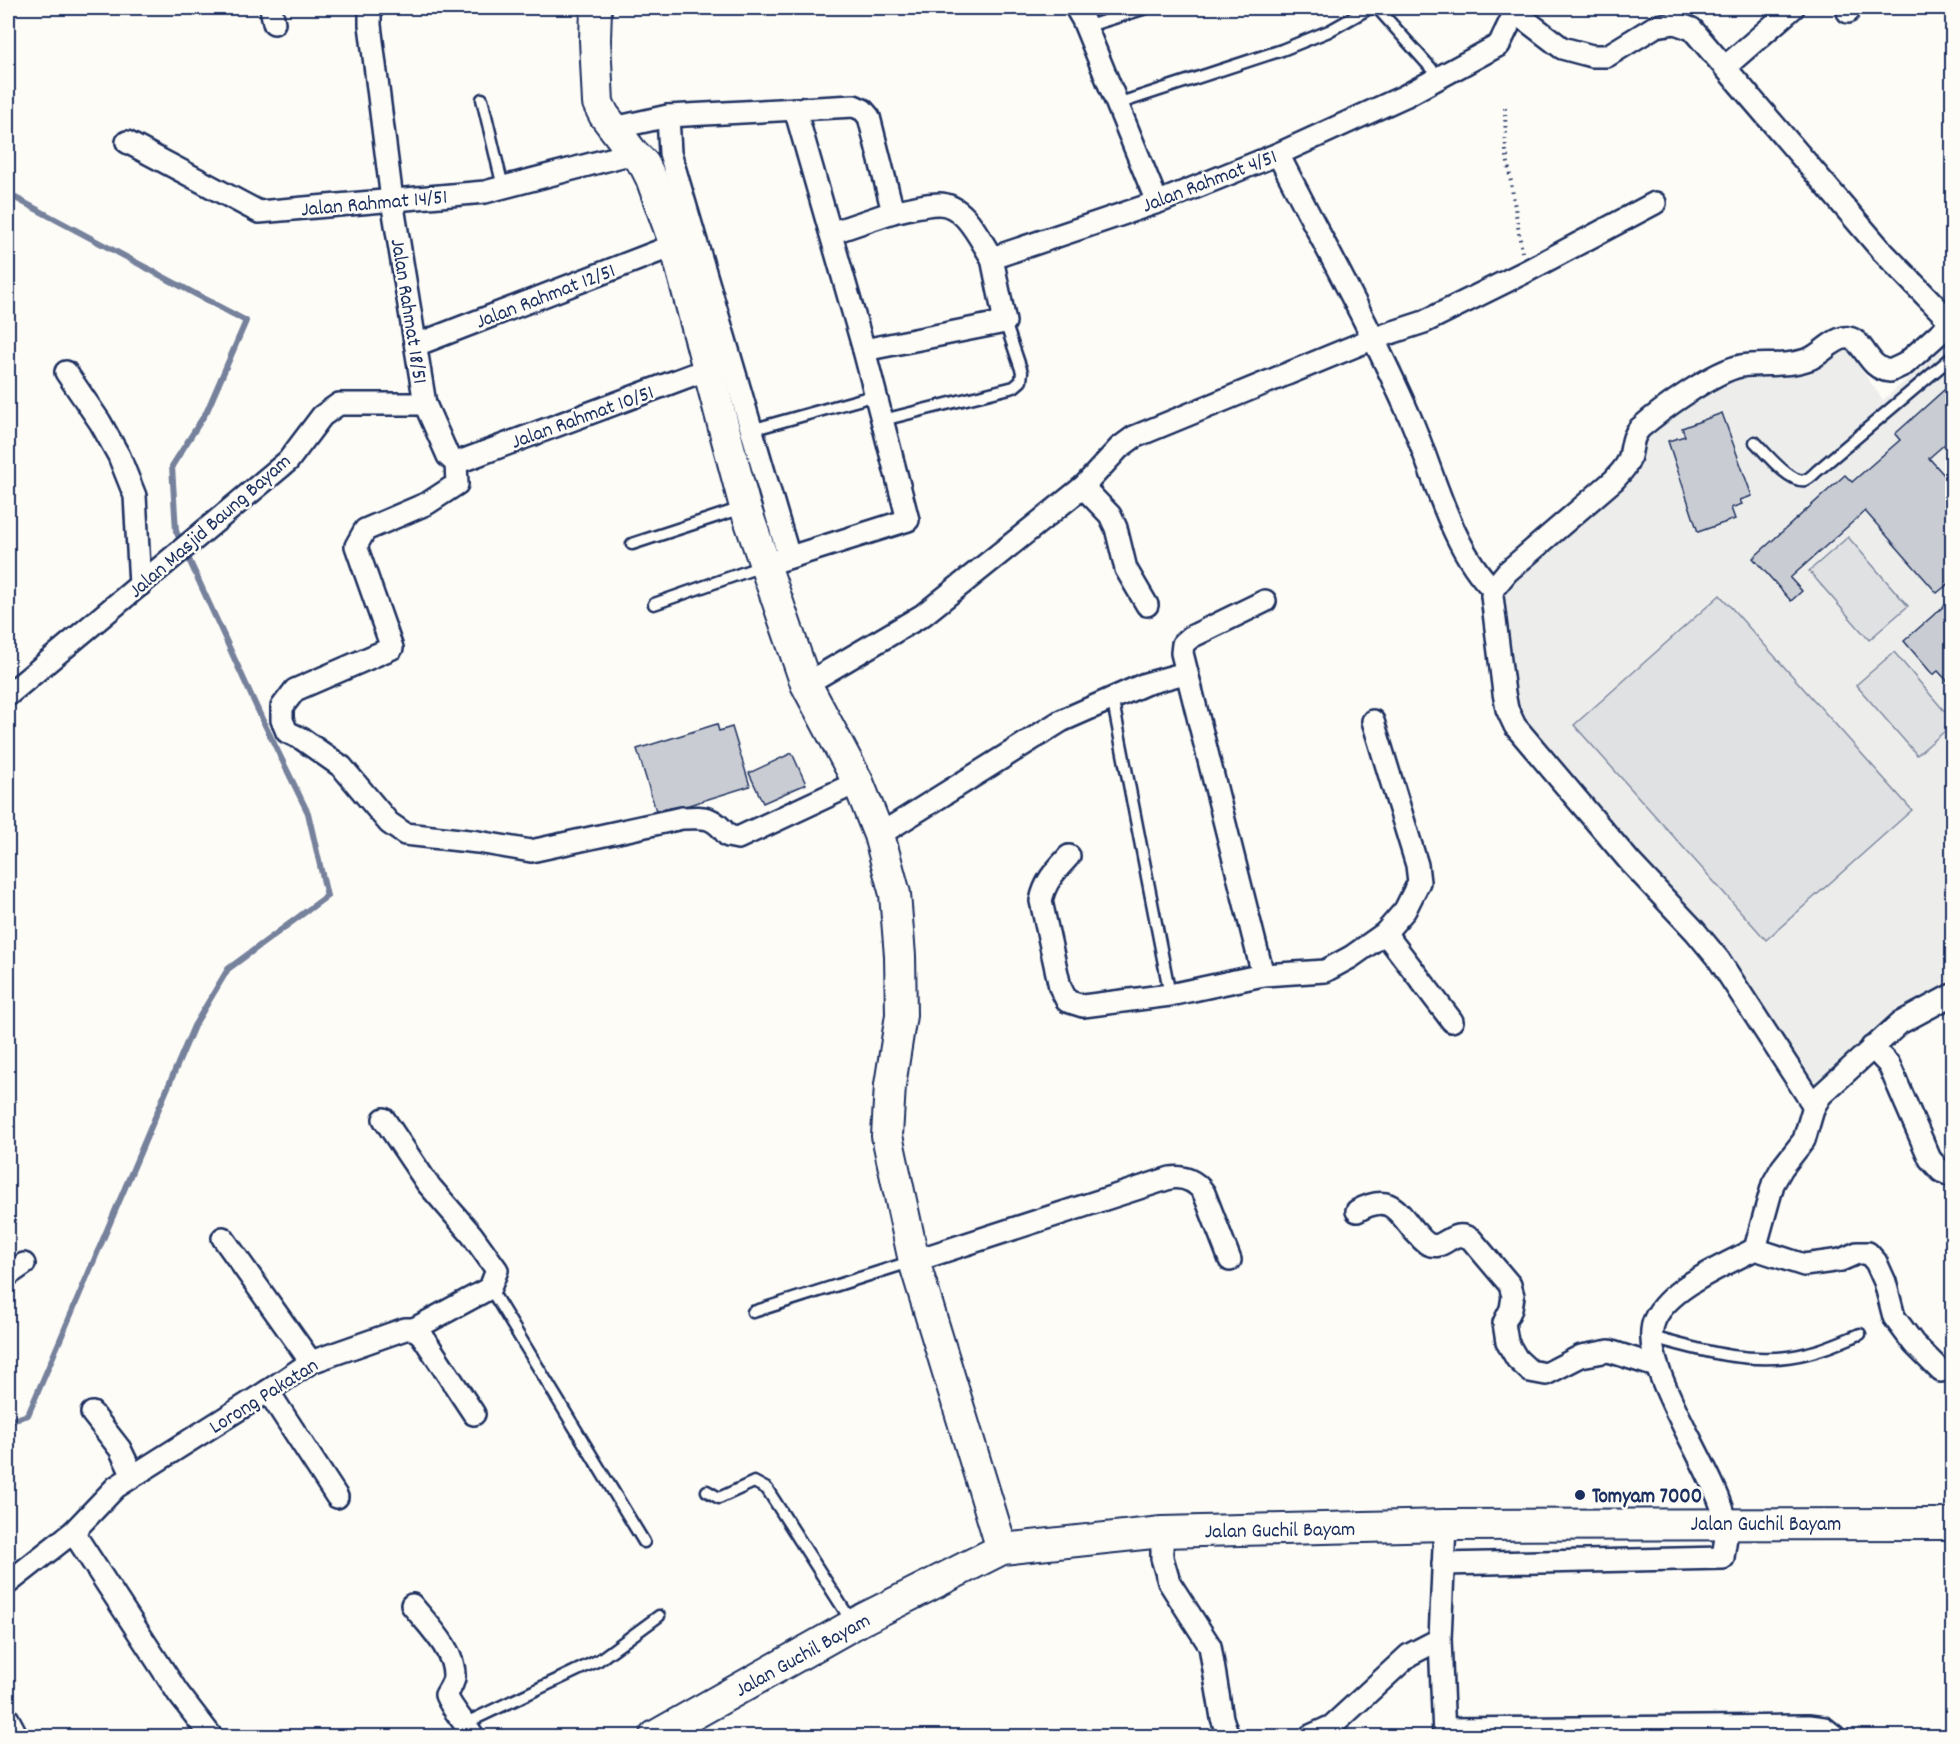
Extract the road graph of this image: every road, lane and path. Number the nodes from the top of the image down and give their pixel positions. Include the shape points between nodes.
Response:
1 (370, 8) edge
2 (596, 8) edge
3 (1076, 8) edge
4 (1146, 8) edge
5 (1792, 8) edge
6 (1514, 10) edge
7 (1086, 27) junction
8 (1725, 68) junction
9 (1439, 77) junction
10 (482, 99) dead end
11 (1117, 104) junction
12 (1505, 108) dead end
13 (795, 109) junction
14 (668, 116) junction
15 (614, 128) junction
16 (127, 142) dead end
17 (633, 153) junction
18 (1278, 154) junction
19 (503, 187) junction
20 (392, 200) junction
21 (1157, 202) junction
22 (1655, 203) dead end
23 (893, 212) junction
24 (831, 233) junction
25 (675, 245) junction
26 (992, 258) junction
27 (1525, 272) junction
28 (1005, 322) junction
29 (1952, 322) edge
30 (1372, 339) junction
31 (416, 345) junction
32 (864, 350) junction
33 (1953, 357) edge
34 (708, 369) junction
35 (66, 372) dead end
36 (876, 395) junction
37 (425, 404) junction
38 (883, 420) junction
39 (751, 430) junction
40 (1755, 442) dead end
41 (456, 463) junction
42 (1083, 487) junction
43 (745, 507) junction
44 (632, 544) dead end
45 (777, 561) junction
46 (140, 585) junction
47 (1493, 589) junction
48 (1264, 601) dead end
49 (654, 604) dead end
50 (1148, 604) dead end
51 (1185, 673) junction
52 (806, 684) junction
53 (8, 695) edge
54 (1112, 697) junction
55 (1373, 721) dead end
56 (858, 782) junction
57 (879, 835) junction
58 (1069, 856) dead end
59 (1384, 933) junction
60 (1263, 975) junction
61 (1953, 994) edge
62 (1170, 995) junction
63 (1452, 1021) dead end
64 (1872, 1047) junction
65 (1814, 1106) junction
66 (384, 1119) dead end
67 (1953, 1176) edge
68 (1357, 1211) dead end
69 (223, 1238) dead end
70 (1755, 1249) junction
71 (1230, 1260) dead end
72 (914, 1261) junction
73 (490, 1288) junction
74 (753, 1312) dead end
75 (414, 1329) junction
76 (1860, 1335) dead end
77 (1652, 1337) junction
78 (311, 1362) junction
79 (1656, 1366) junction
80 (1941, 1371) dead end
81 (268, 1391) junction
82 (92, 1413) dead end
83 (474, 1414) dead end
84 (133, 1476) junction
85 (707, 1491) dead end
86 (337, 1497) dead end
87 (1727, 1523) junction
88 (1953, 1524) edge
89 (1445, 1526) junction
90 (73, 1532) junction
91 (1162, 1532) junction
92 (644, 1542) dead end
93 (1002, 1550) junction
94 (1443, 1564) junction
95 (8, 1583) edge
96 (412, 1605) dead end
97 (659, 1616) dead end
98 (854, 1624) junction
99 (1440, 1639) junction
100 (8, 1719) edge
101 (470, 1730) edge
102 (1444, 1733) edge
103 (17, 1737) edge
104 (211, 1737) edge
105 (655, 1737) edge
106 (1228, 1737) edge
107 (1310, 1737) edge
108 (1834, 1737) edge

1 - 20 street, Jalan Rahmat 18/51
2 - 15 street via 598,103
3 - 7 street
4 - 7 lane
5 - 8 street
6 - 8 street via 1562,48 1592,56 1606,56 1656,26 1675,23 1692,29
6 - 9 street, Jalan Rahmat 4/51 via 1499,45
7 - 11 street
8 - 29 street via 1883,252
9 - 11 lane via 1380,11 1370,8 1329,31 1282,50
9 - 18 street, Jalan Rahmat 4/51
10 - 19 lane
11 - 21 street
12 - 27 path via 1506,151
13 - 14 street
13 - 23 street via 854,106 863,110 869,117
13 - 24 street
14 - 15 street
14 - 39 street via 670,153
15 - 17 street
16 - 20 street, Jalan Rahmat 14/51 via 259,212
17 - 19 street, Jalan Rahmat 14/51
17 - 25 street via 651,178
18 - 21 street, Jalan Rahmat 4/51
18 - 30 street
19 - 20 street, Jalan Rahmat 14/51
20 - 31 street, Jalan Rahmat 18/51
21 - 26 street, Jalan Rahmat 4/51
22 - 27 street
23 - 24 street
23 - 26 street via 939,204 953,206
24 - 32 street
25 - 31 street, Jalan Rahmat 12/51
25 - 34 street
26 - 28 street
27 - 30 street via 1424,322
28 - 32 street
28 - 38 lane via 1022,372 1021,381 1014,387
29 - 47 street via 1905,364 1890,371 1876,367 1850,338 1808,359 1741,366 1719,374 1640,428 1634,435 1625,468 1507,572
30 - 42 street via 1134,437
30 - 47 street via 1412,423 1446,512 1472,563
31 - 37 street, Jalan Rahmat 18/51
32 - 36 street
33 - 40 lane via 1804,480 1787,474
34 - 41 street, Jalan Rahmat 10/51
34 - 43 street
35 - 46 street via 119,456 135,496
36 - 38 street
36 - 39 lane
37 - 41 street, Jalan Rahmat 18/51 via 448,456
37 - 46 street, Jalan Masjid Baung Bayam via 339,404 322,416 288,461
38 - 45 street via 908,520
39 - 45 street
41 - 56 street via 457,484 428,503 366,531 356,546 392,648 295,690 282,707 287,732 342,767 389,823 405,834 531,851 682,818 707,817 728,836 738,838
42 - 50 street via 1110,515 1126,569
42 - 52 street via 923,615
43 - 44 lane
43 - 45 street
45 - 49 lane
45 - 52 street
46 - 53 street, Jalan Masjid Baung Bayam
47 - 65 street via 1504,693 1515,726 1719,960
48 - 51 street via 1183,644
51 - 54 street
51 - 60 street
52 - 56 street
54 - 57 street via 1061,721
54 - 62 lane
55 - 59 street via 1419,882 1405,910
56 - 57 street
57 - 72 street via 895,894 900,956 901,1016 887,1136
58 - 62 street via 1051,875 1041,901 1060,987 1067,1001 1083,1006
59 - 60 street via 1324,971
59 - 63 street
60 - 62 street
61 - 64 street via 1911,1015
64 - 65 street via 1828,1087
64 - 67 street via 1889,1065 1930,1159 1941,1171
65 - 70 street via 1804,1140 1773,1184
66 - 73 street via 427,1183 497,1270
68 - 79 street via 1384,1202 1394,1207 1431,1245 1440,1245 1456,1235 1471,1239 1510,1285 1513,1296 1504,1323 1507,1342 1530,1371 1546,1374 1581,1356 1609,1351
69 - 78 street
70 - 77 street via 1680,1291 1654,1320
70 - 80 street via 1804,1265 1868,1253 1885,1282 1894,1317
71 - 72 street via 1204,1192 1198,1184 1179,1177
72 - 74 lane
72 - 93 street
73 - 75 street, Lorong Pakatan
73 - 92 lane
75 - 78 street, Lorong Pakatan
75 - 83 street
76 - 77 lane via 1807,1354 1773,1359 1739,1358
77 - 79 street
78 - 81 street, Lorong Pakatan
79 - 87 street via 1712,1481
81 - 84 street, Lorong Pakatan
81 - 86 street
82 - 84 street via 120,1449
84 - 90 street, Lorong Pakatan via 116,1487
85 - 98 lane via 719,1498 754,1482 767,1489
87 - 88 street, Jalan Guchil Bayam
87 - 89 street, Jalan Guchil Bayam
87 - 94 street via 1723,1558
89 - 91 street, Jalan Guchil Bayam
89 - 94 street
90 - 95 street, Lorong Pakatan
90 - 104 street
91 - 93 street, Jalan Guchil Bayam
91 - 106 street via 1162,1558 1168,1582 1210,1646
93 - 98 street, Jalan Guchil Bayam
94 - 99 street
96 - 101 street via 453,1662 454,1680 446,1695
97 - 101 lane via 599,1660
98 - 105 street, Jalan Guchil Bayam
99 - 102 street
99 - 107 street via 1409,1655 1332,1726
100 - 103 street
102 - 108 street via 1808,1726 1824,1728

